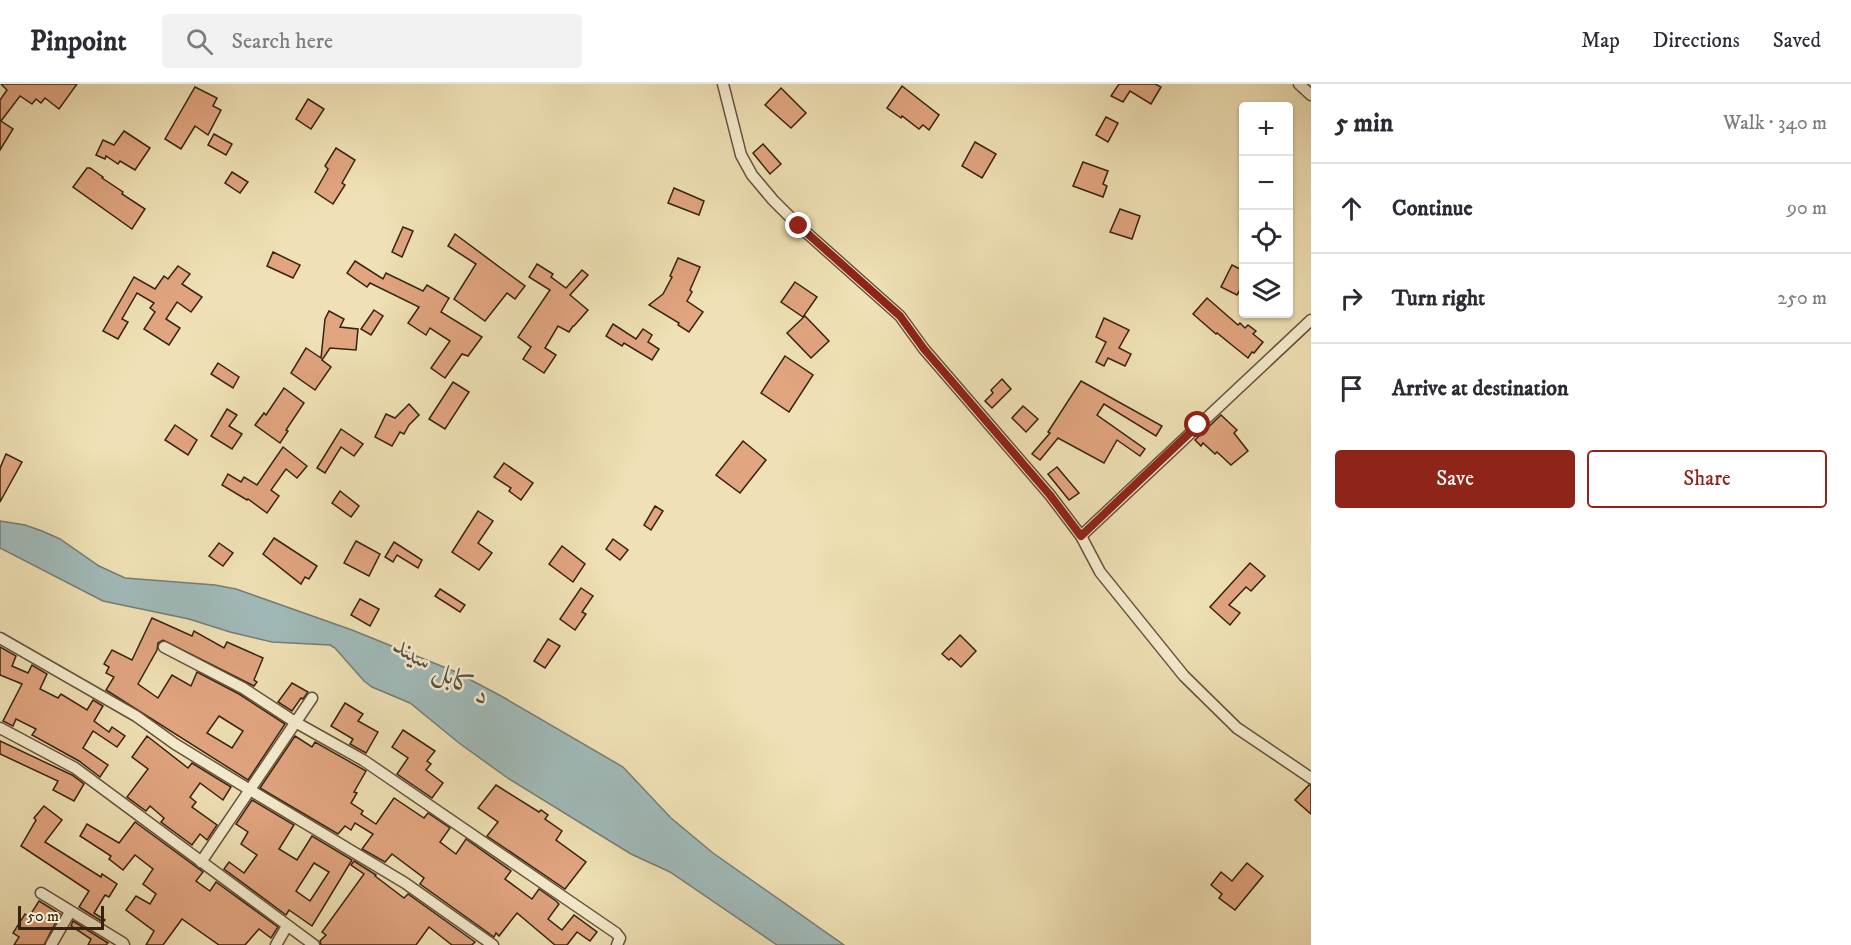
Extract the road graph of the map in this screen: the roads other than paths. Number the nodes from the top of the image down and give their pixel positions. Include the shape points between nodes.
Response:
1 (723, 84) edge
2 (1299, 84) edge
3 (1311, 94) edge
4 (1311, 320) edge
5 (1081, 536) junction
6 (0, 638) edge
7 (164, 647) dead end
8 (312, 698) dead end
9 (296, 722) junction
10 (0, 728) edge
11 (1311, 778) edge
12 (250, 790) junction
13 (201, 862) junction
14 (41, 893) dead end
15 (70, 912) junction
16 (287, 926) junction
17 (619, 942) edge
18 (51, 945) edge
19 (124, 945) edge
20 (276, 945) edge
21 (314, 945) edge
22 (493, 945) edge

1 - 5 street via 741,154 752,175 799,226 900,316
2 - 3 street
4 - 5 street
5 - 11 street via 1100,572 1184,676 1237,728
6 - 12 street via 136,716
7 - 9 street via 243,688
8 - 9 street
9 - 12 street
9 - 17 street via 363,760 616,933
10 - 13 street via 75,768
12 - 13 street
12 - 22 street via 405,883
13 - 16 street
14 - 15 street
15 - 18 street
15 - 19 street
16 - 20 street
16 - 21 street

